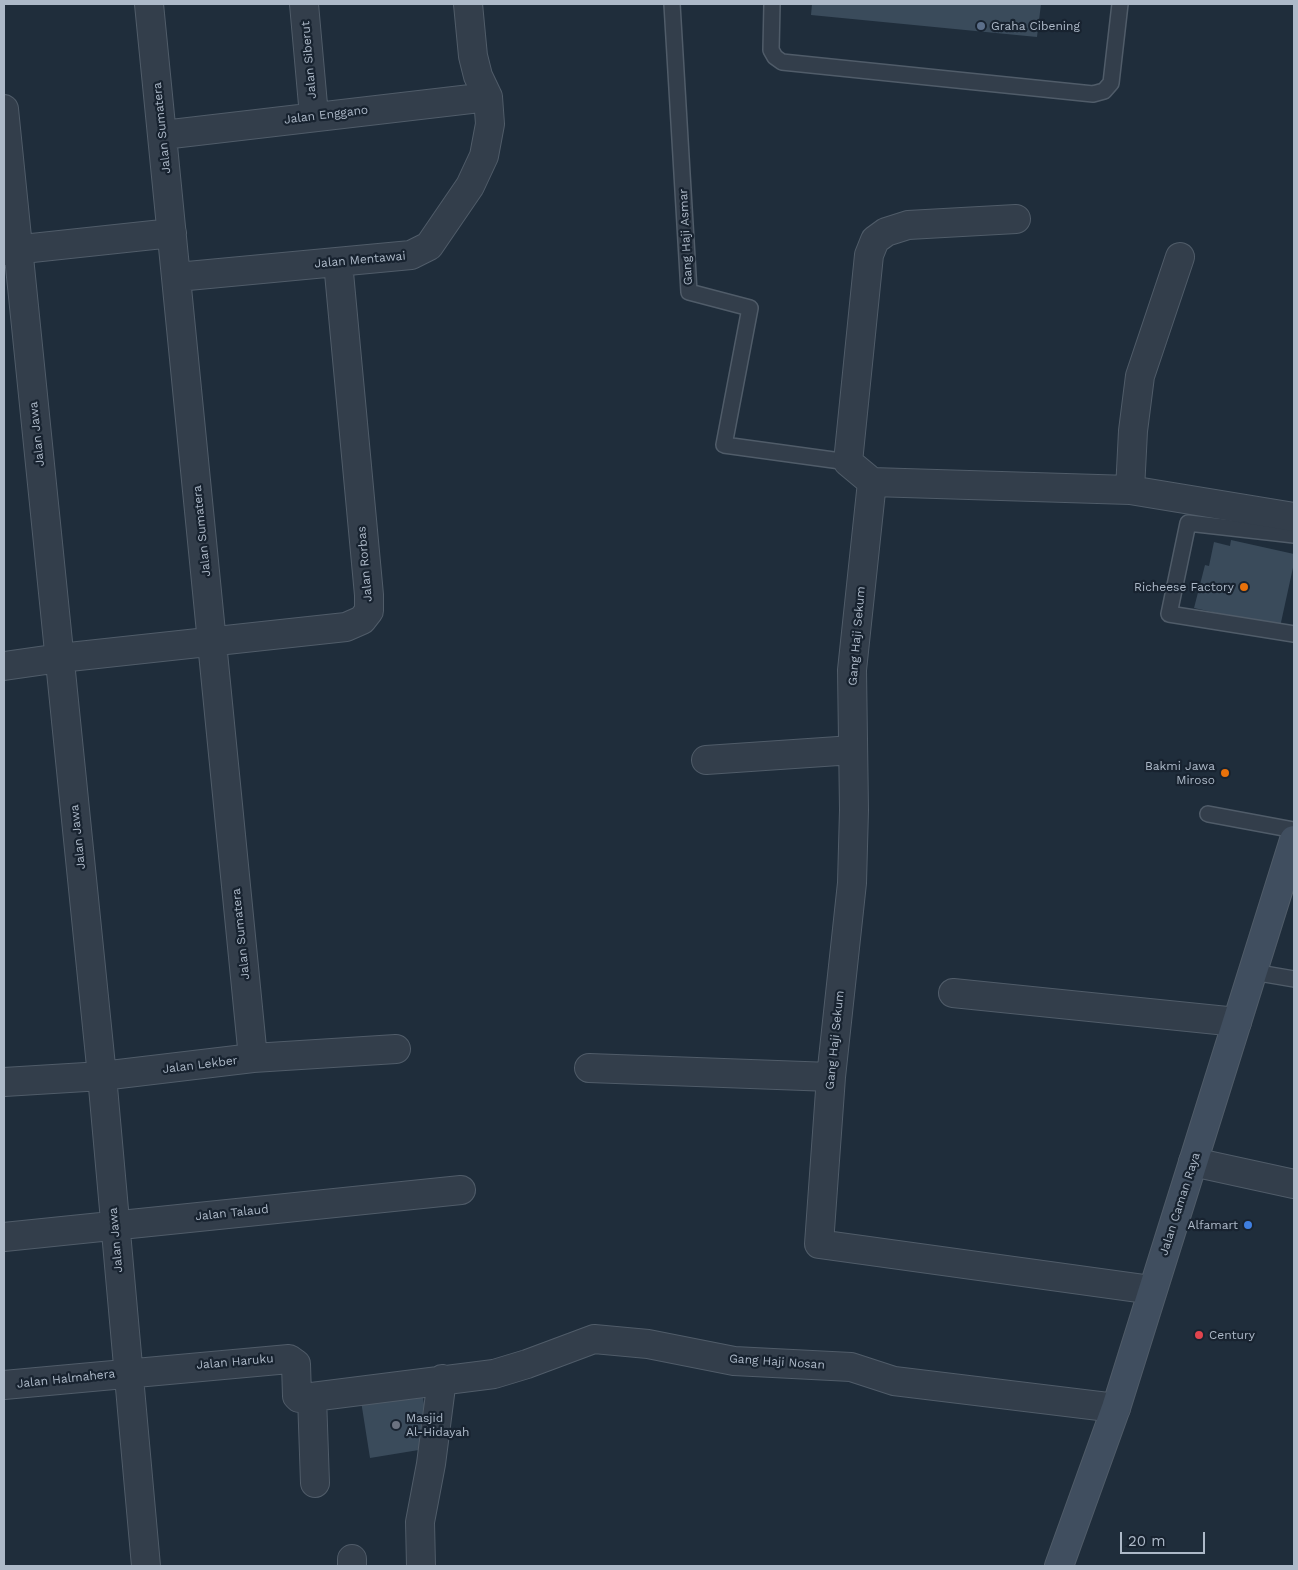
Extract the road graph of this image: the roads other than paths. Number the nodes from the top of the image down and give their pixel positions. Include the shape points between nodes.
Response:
1 (149, 4) edge
2 (304, 4) edge
3 (468, 4) edge
4 (672, 4) edge
5 (772, 4) edge
6 (1120, 4) edge
7 (488, 97) junction
8 (4, 109) edge
9 (314, 116) junction
10 (163, 135) junction
11 (1016, 219) dead end
12 (172, 233) junction
13 (11, 250) edge
14 (1180, 257) dead end
15 (338, 262) junction
16 (177, 277) junction
17 (848, 462) junction
18 (872, 482) junction
19 (1130, 490) junction
20 (1294, 517) edge
21 (1294, 535) edge
22 (1294, 634) edge
23 (213, 642) junction
24 (60, 658) junction
25 (4, 666) edge
26 (853, 750) junction
27 (706, 760) dead end
28 (1208, 814) dead end
29 (1294, 830) edge
30 (1294, 840) edge
31 (1252, 972) junction
32 (1294, 979) edge
33 (953, 993) dead end
34 (1237, 1022) junction
35 (396, 1049) dead end
36 (253, 1058) junction
37 (589, 1068) dead end
38 (102, 1076) junction
39 (831, 1077) junction
40 (4, 1082) edge
41 (1193, 1162) junction
42 (1294, 1184) edge
43 (461, 1190) dead end
44 (115, 1224) junction
45 (4, 1237) edge
46 (1152, 1290) junction
47 (128, 1372) junction
48 (442, 1379) junction
49 (4, 1385) edge
50 (312, 1397) junction
51 (1116, 1408) junction
52 (315, 1483) dead end
53 (146, 1566) edge
54 (421, 1566) edge
55 (1059, 1566) edge

1 - 10 street, Jalan Sumatera
2 - 9 street, Jalan Siberut
3 - 7 street, Jalan Mentawai via 478,76
4 - 17 lane, Gang Haji Asmar via 689,292 750,308 724,445
5 - 6 lane via 771,50 782,62 1093,94 1104,91 1111,83
7 - 9 street, Jalan Enggano
7 - 15 street, Jalan Mentawai via 490,124 484,156 465,194 429,246 411,255
8 - 13 street, Jalan Jawa
9 - 10 street, Jalan Enggano
10 - 12 street, Jalan Sumatera
11 - 17 street via 977,219 908,226 886,232 875,240 869,255
12 - 13 street
12 - 16 street, Jalan Sumatera
13 - 24 street, Jalan Jawa
14 - 19 street via 1140,376
15 - 16 street, Jalan Mentawai
15 - 23 street, Jalan Rorbas via 369,611 362,620 346,627
16 - 23 street, Jalan Sumatera
17 - 18 street
18 - 19 street
18 - 26 street, Gang Haji Sekum via 852,670
19 - 20 street
21 - 22 lane via 1188,523 1169,614
23 - 24 street, Jalan Rorbas
23 - 36 street, Jalan Sumatera
24 - 25 street, Jalan Rorbas
24 - 38 street, Jalan Jawa
26 - 27 street
26 - 39 street, Gang Haji Sekum via 852,883
28 - 29 lane
30 - 31 main road, Jalan Caman Raya
31 - 32 lane
31 - 34 main road, Jalan Caman Raya
33 - 34 street
34 - 41 main road, Jalan Caman Raya
35 - 36 street, Jalan Lekber
36 - 38 street, Jalan Lekber
37 - 39 street
38 - 40 street, Jalan Lekber
38 - 44 street, Jalan Jawa
39 - 46 street, Gang Haji Sekum via 818,1244
41 - 42 street
41 - 46 main road, Jalan Caman Raya
43 - 44 street, Jalan Talaud
44 - 45 street, Jalan Talaud
44 - 47 street, Jalan Jawa
46 - 51 main road, Jalan Caman Raya
47 - 49 street, Jalan Halmahera
47 - 50 street, Jalan Haruku via 289,1358 296,1364 297,1396
47 - 53 street, Jalan Jawa
48 - 50 street, Gang Haji Nosan
48 - 51 street, Gang Haji Nosan via 494,1374 594,1339 648,1344 734,1361 850,1367 894,1381
48 - 54 street via 420,1522
50 - 52 street
51 - 55 main road, Jalan Caman Raya

